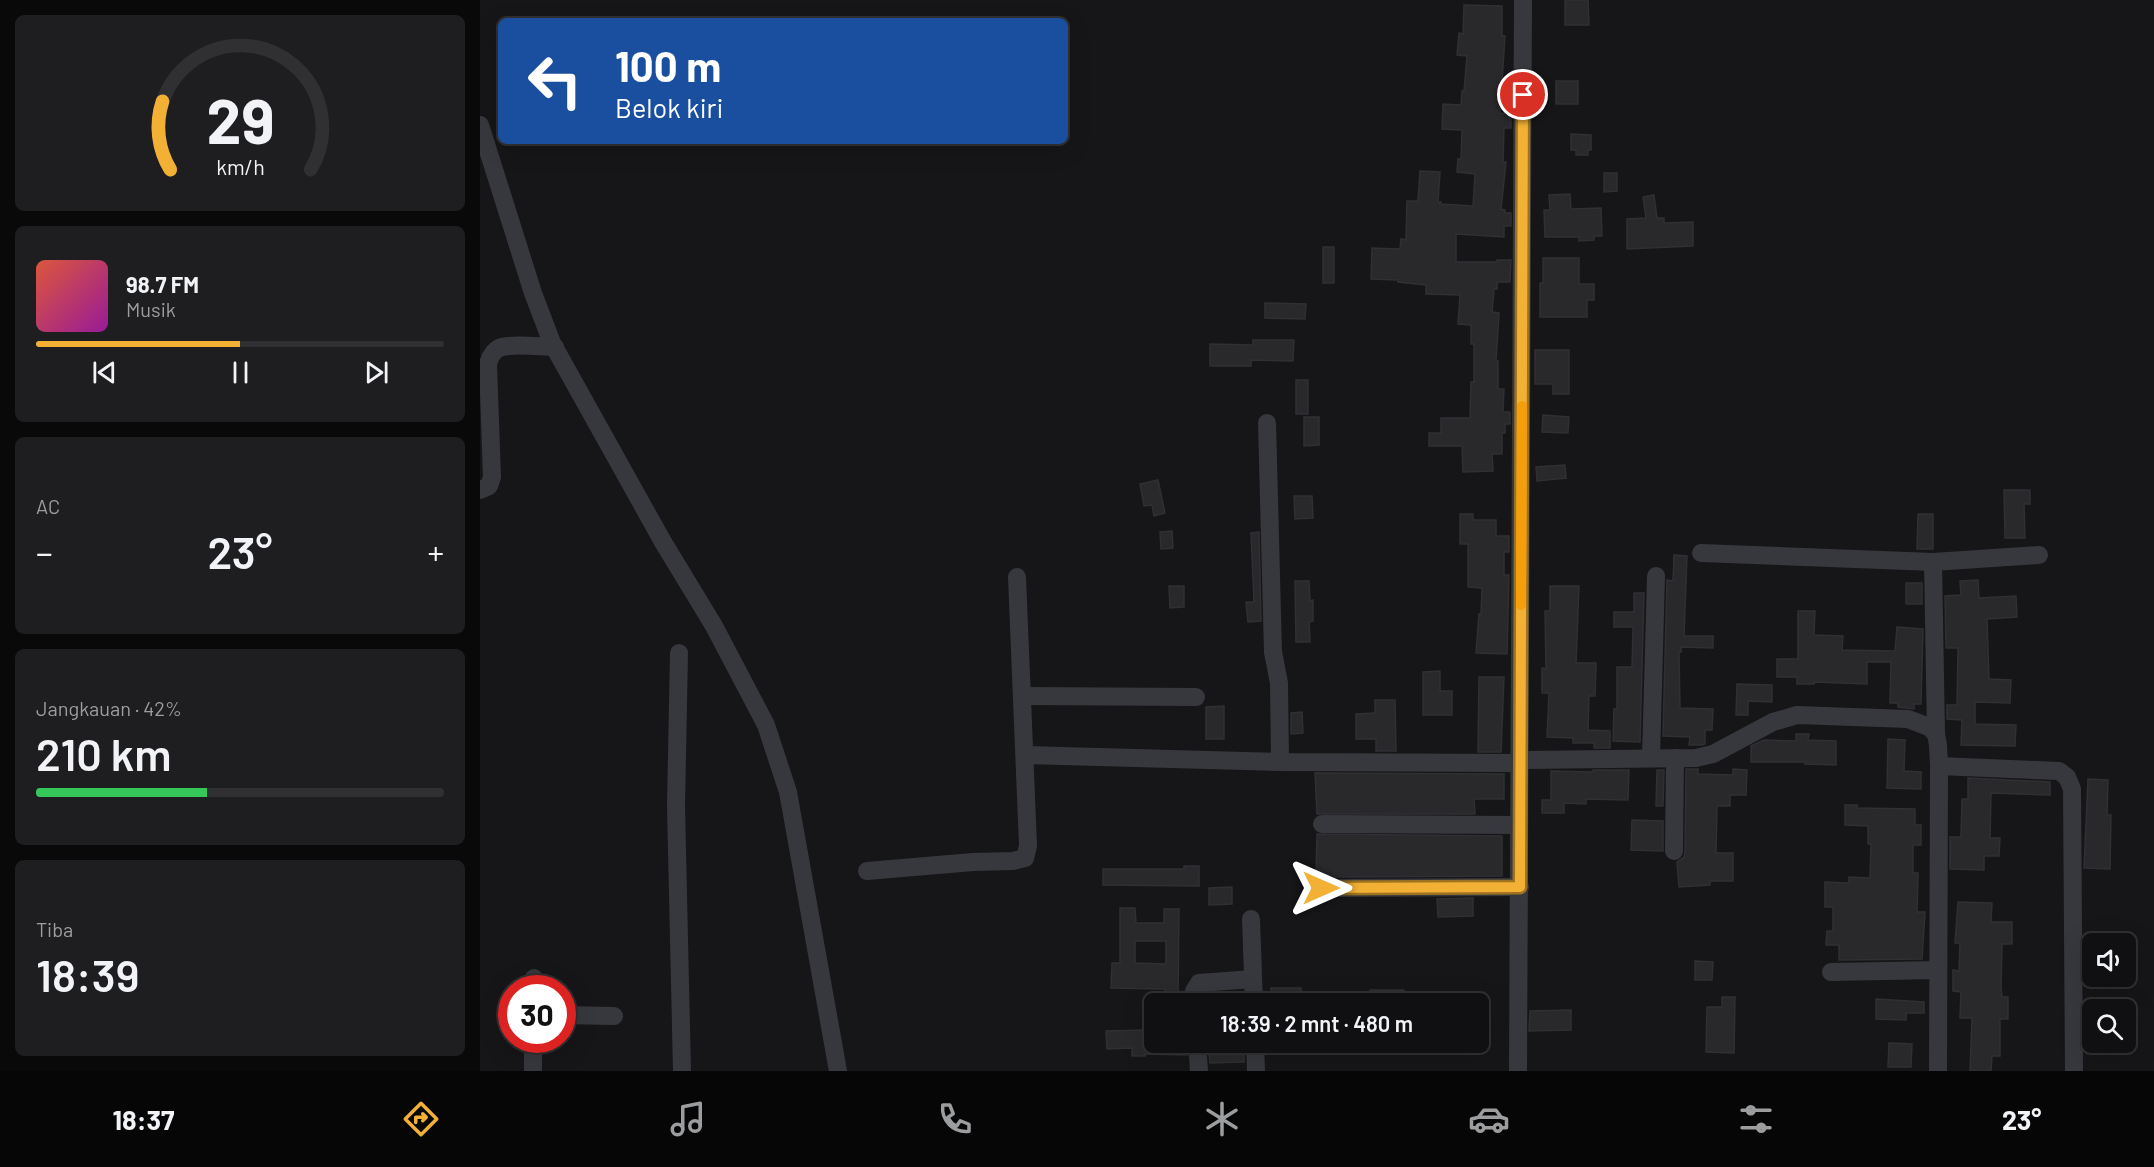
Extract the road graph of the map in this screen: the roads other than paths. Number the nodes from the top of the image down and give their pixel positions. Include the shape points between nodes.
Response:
1 (1523, 0) edge
2 (480, 125) edge
3 (555, 347) junction
4 (1267, 423) dead end
5 (480, 490) edge
6 (1701, 553) dead end
7 (2039, 555) dead end
8 (1933, 562) junction
9 (1656, 576) dead end
10 (1017, 577) dead end
11 (679, 653) dead end
12 (1023, 696) junction
13 (1196, 697) dead end
14 (1936, 734) junction
15 (1025, 755) junction
16 (1651, 758) junction
17 (1675, 759) junction
18 (1520, 761) junction
19 (1280, 762) junction
20 (1939, 766) junction
21 (1322, 824) dead end
22 (1519, 825) junction
23 (1674, 851) dead end
24 (867, 871) dead end
25 (1520, 887) junction
26 (1321, 888) dead end
27 (1251, 919) dead end
28 (1938, 970) junction
29 (1831, 972) dead end
30 (1253, 979) junction
31 (1194, 993) edge
32 (1254, 993) edge
33 (576, 1015) edge
34 (614, 1016) dead end
35 (533, 1053) edge
36 (1198, 1053) edge
37 (1255, 1053) edge
38 (533, 1071) edge
39 (682, 1071) edge
40 (838, 1071) edge
41 (1199, 1071) edge
42 (1256, 1071) edge
43 (1518, 1071) edge
44 (1938, 1071) edge
45 (2074, 1071) edge

1 - 18 street
2 - 3 street via 533,293
3 - 5 street via 507,346 490,357 492,477 489,486
3 - 40 street via 766,724 788,792
4 - 19 street
6 - 8 street
7 - 8 street
8 - 14 street
9 - 16 street
10 - 12 street
11 - 39 street via 676,806
12 - 13 street
12 - 15 street
14 - 17 street via 1908,719 1797,715 1773,722 1713,754
14 - 20 street
15 - 19 street
15 - 24 street via 1025,858
16 - 17 street
16 - 18 street
17 - 23 street
18 - 19 street
18 - 22 street
20 - 28 street
20 - 45 street via 2059,771 2067,777 2072,789
21 - 22 street
22 - 25 street
25 - 26 street
25 - 43 street
27 - 30 street
28 - 29 street
28 - 44 street
30 - 31 street via 1199,983
30 - 32 street
33 - 34 street
35 - 38 street
36 - 41 street
37 - 42 street

